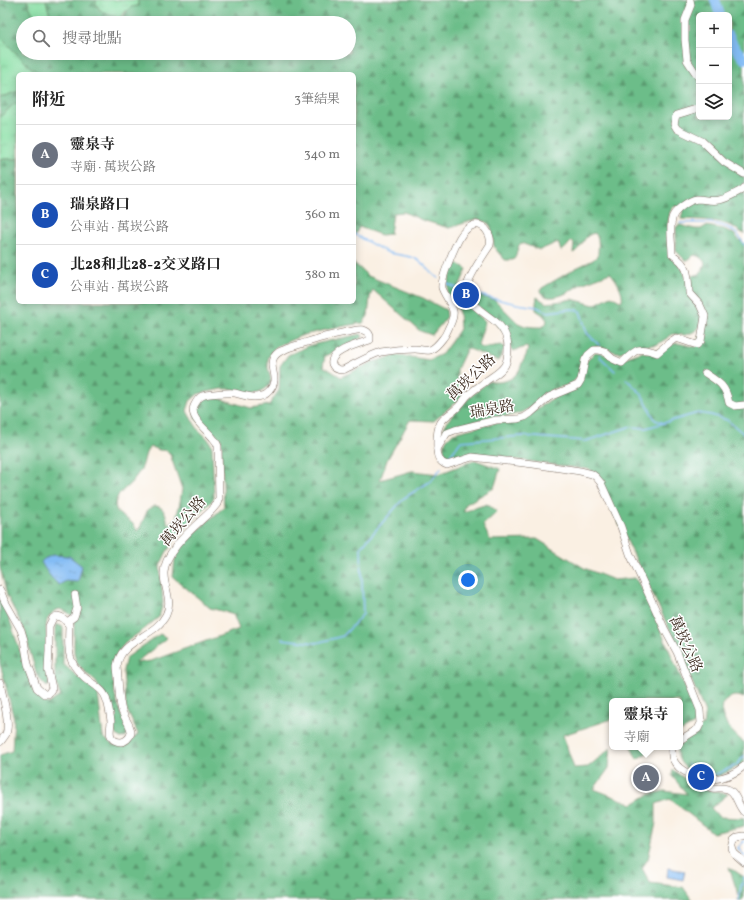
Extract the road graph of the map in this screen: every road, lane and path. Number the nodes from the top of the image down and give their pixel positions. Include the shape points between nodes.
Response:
1 (690, 0) edge
2 (696, 74) edge
3 (696, 109) edge
4 (744, 174) edge
5 (744, 188) edge
6 (705, 373) dead end
7 (744, 405) edge
8 (437, 449) junction
9 (0, 590) edge
10 (76, 595) dead end
11 (67, 622) junction
12 (0, 683) edge
13 (683, 738) edge
14 (0, 742) edge
15 (672, 750) edge
16 (744, 766) edge
17 (691, 775) junction
18 (735, 796) junction
19 (744, 802) edge
20 (744, 812) edge
21 (744, 836) edge
22 (744, 862) edge

1 - 2 street via 691,5 685,20 685,40 687,60
3 - 4 street via 676,115 674,124 677,129 702,141 724,162
5 - 8 street, 瑞泉路 via 720,200 690,201 672,217 672,254 685,266 689,293 705,316 701,341 697,345 676,338 657,353 641,349 633,352 622,362 613,359 604,351 594,350 585,360 582,380 578,385 549,397 525,417 496,420 455,430 447,434
6 - 7 street via 719,382 727,394 729,403 736,406
8 - 11 street, 萬崁公路 via 437,435 442,421 468,395 499,372 507,360 508,344 503,329 466,294 471,278 491,241 486,230 478,225 470,227 461,236 442,281 442,288 454,314 445,337 431,350 386,351 339,370 332,365 335,356 346,348 370,340 370,336 363,330 327,336 283,350 276,355 272,364 275,383 267,394 258,397 234,392 210,394 200,397 197,401 194,414 218,446 219,498 212,510 175,547 167,560 164,571 168,599 166,615 158,625 124,650 120,658 117,669 119,694 124,717 131,728 126,741 117,742 110,735 110,710 106,695 83,677 71,661 68,652
8 - 13 street, 萬崁公路 via 439,460 447,465 472,457 580,471 592,474 598,479 621,527 630,554 677,652 700,710 701,723 698,729
9 - 11 street via 21,630 28,664 37,688 44,694 48,694 52,688 48,670 49,626 57,616
10 - 11 street via 77,608 74,617
12 - 14 street via 7,722 6,734
15 - 17 street via 676,765
16 - 17 street via 735,773 714,779 701,779
17 - 18 street via 704,785 725,788
18 - 19 street
18 - 20 street
21 - 22 street via 734,840 732,848

